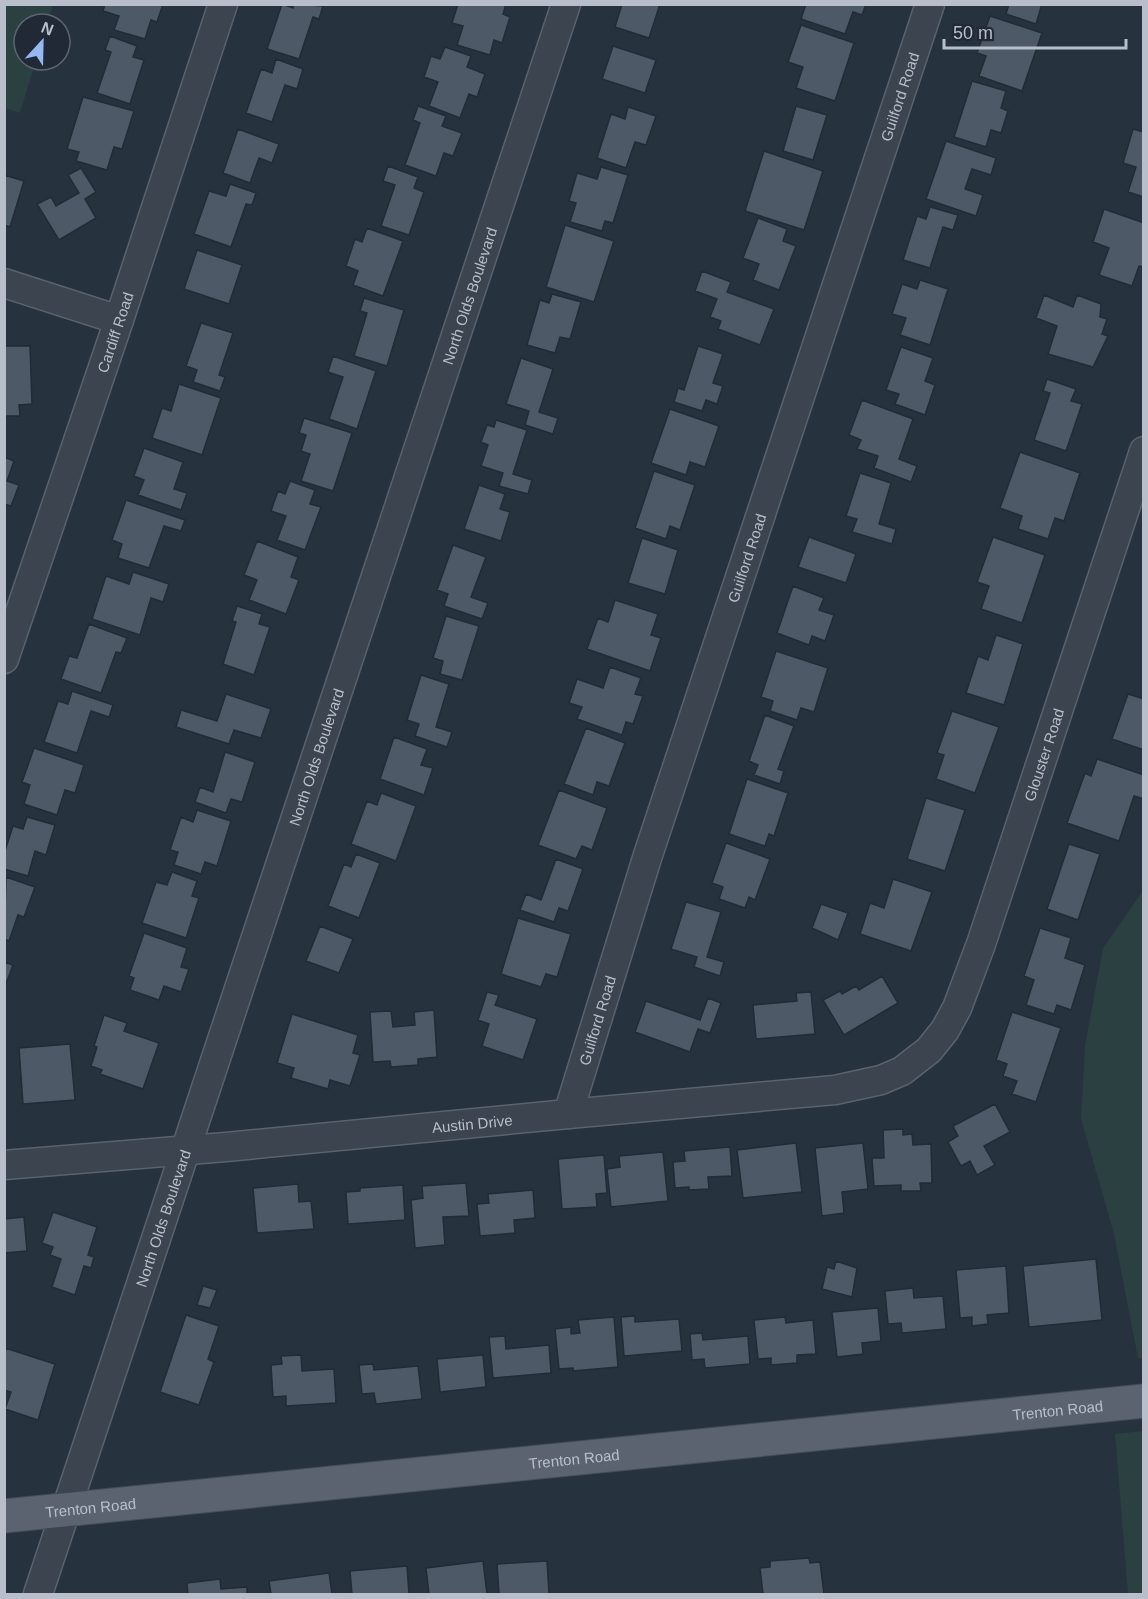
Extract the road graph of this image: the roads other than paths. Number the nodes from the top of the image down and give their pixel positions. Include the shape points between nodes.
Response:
1 (223, 4) edge
2 (566, 4) edge
3 (930, 4) edge
4 (4, 283) edge
5 (119, 320) junction
6 (1143, 451) edge
7 (4, 659) edge
8 (929, 1050) joint
9 (568, 1114) junction
10 (186, 1149) junction
11 (4, 1165) edge
12 (1143, 1401) edge
13 (66, 1509) junction
14 (4, 1516) edge
15 (38, 1594) edge

1 - 5 street, Cardiff Road
2 - 10 street, North Olds Boulevard
3 - 9 street, Guilford Road via 647,858
4 - 5 street
5 - 7 street, Cardiff Road
6 - 8 street, Glouster Road via 981,944 957,1008
8 - 9 street, Austin Drive via 891,1076 835,1090
9 - 10 street, Austin Drive
10 - 11 street, Austin Drive
10 - 13 street, North Olds Boulevard
12 - 13 main road, Trenton Road
13 - 14 main road, Trenton Road
13 - 15 street, North Olds Boulevard

